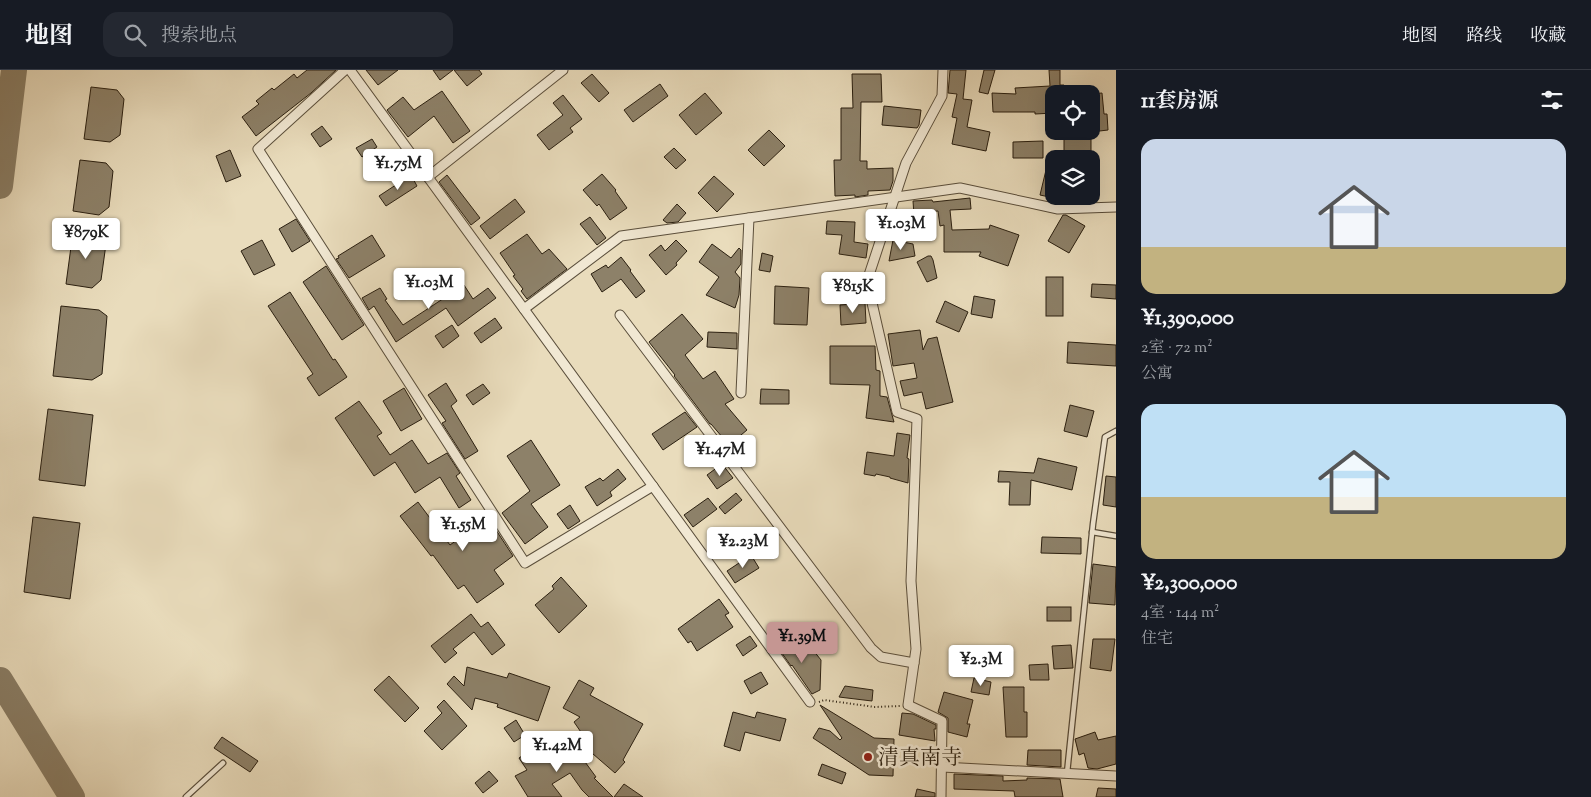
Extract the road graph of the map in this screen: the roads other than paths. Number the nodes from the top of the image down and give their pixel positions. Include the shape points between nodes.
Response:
1 (345, 70) edge
2 (350, 70) edge
3 (563, 70) edge
4 (943, 70) edge
5 (428, 177) junction
6 (895, 197) junction
7 (1116, 207) edge
8 (749, 218) junction
9 (524, 309) junction
10 (620, 315) dead end
11 (741, 392) dead end
12 (1116, 431) edge
13 (653, 486) junction
14 (1092, 532) junction
15 (1116, 536) edge
16 (914, 663) junction
17 (810, 702) road end
18 (223, 763) dead end
19 (942, 767) junction
20 (1067, 773) junction
21 (1116, 776) edge
22 (186, 797) edge
23 (942, 797) edge

1 - 13 street via 258,149 525,563
2 - 5 street
3 - 5 street
4 - 6 street via 942,96 906,163
5 - 9 street
6 - 7 street via 960,188 1058,209
6 - 8 street
6 - 16 street via 867,280 897,412 917,419 911,581 916,649
8 - 9 street via 621,236
8 - 11 street
9 - 13 street
10 - 16 street via 872,648 881,657
12 - 14 lane via 1105,437
13 - 17 street
14 - 15 lane
14 - 20 lane
16 - 19 street via 908,705 942,721
18 - 22 lane
19 - 20 street
19 - 23 street
20 - 21 street

